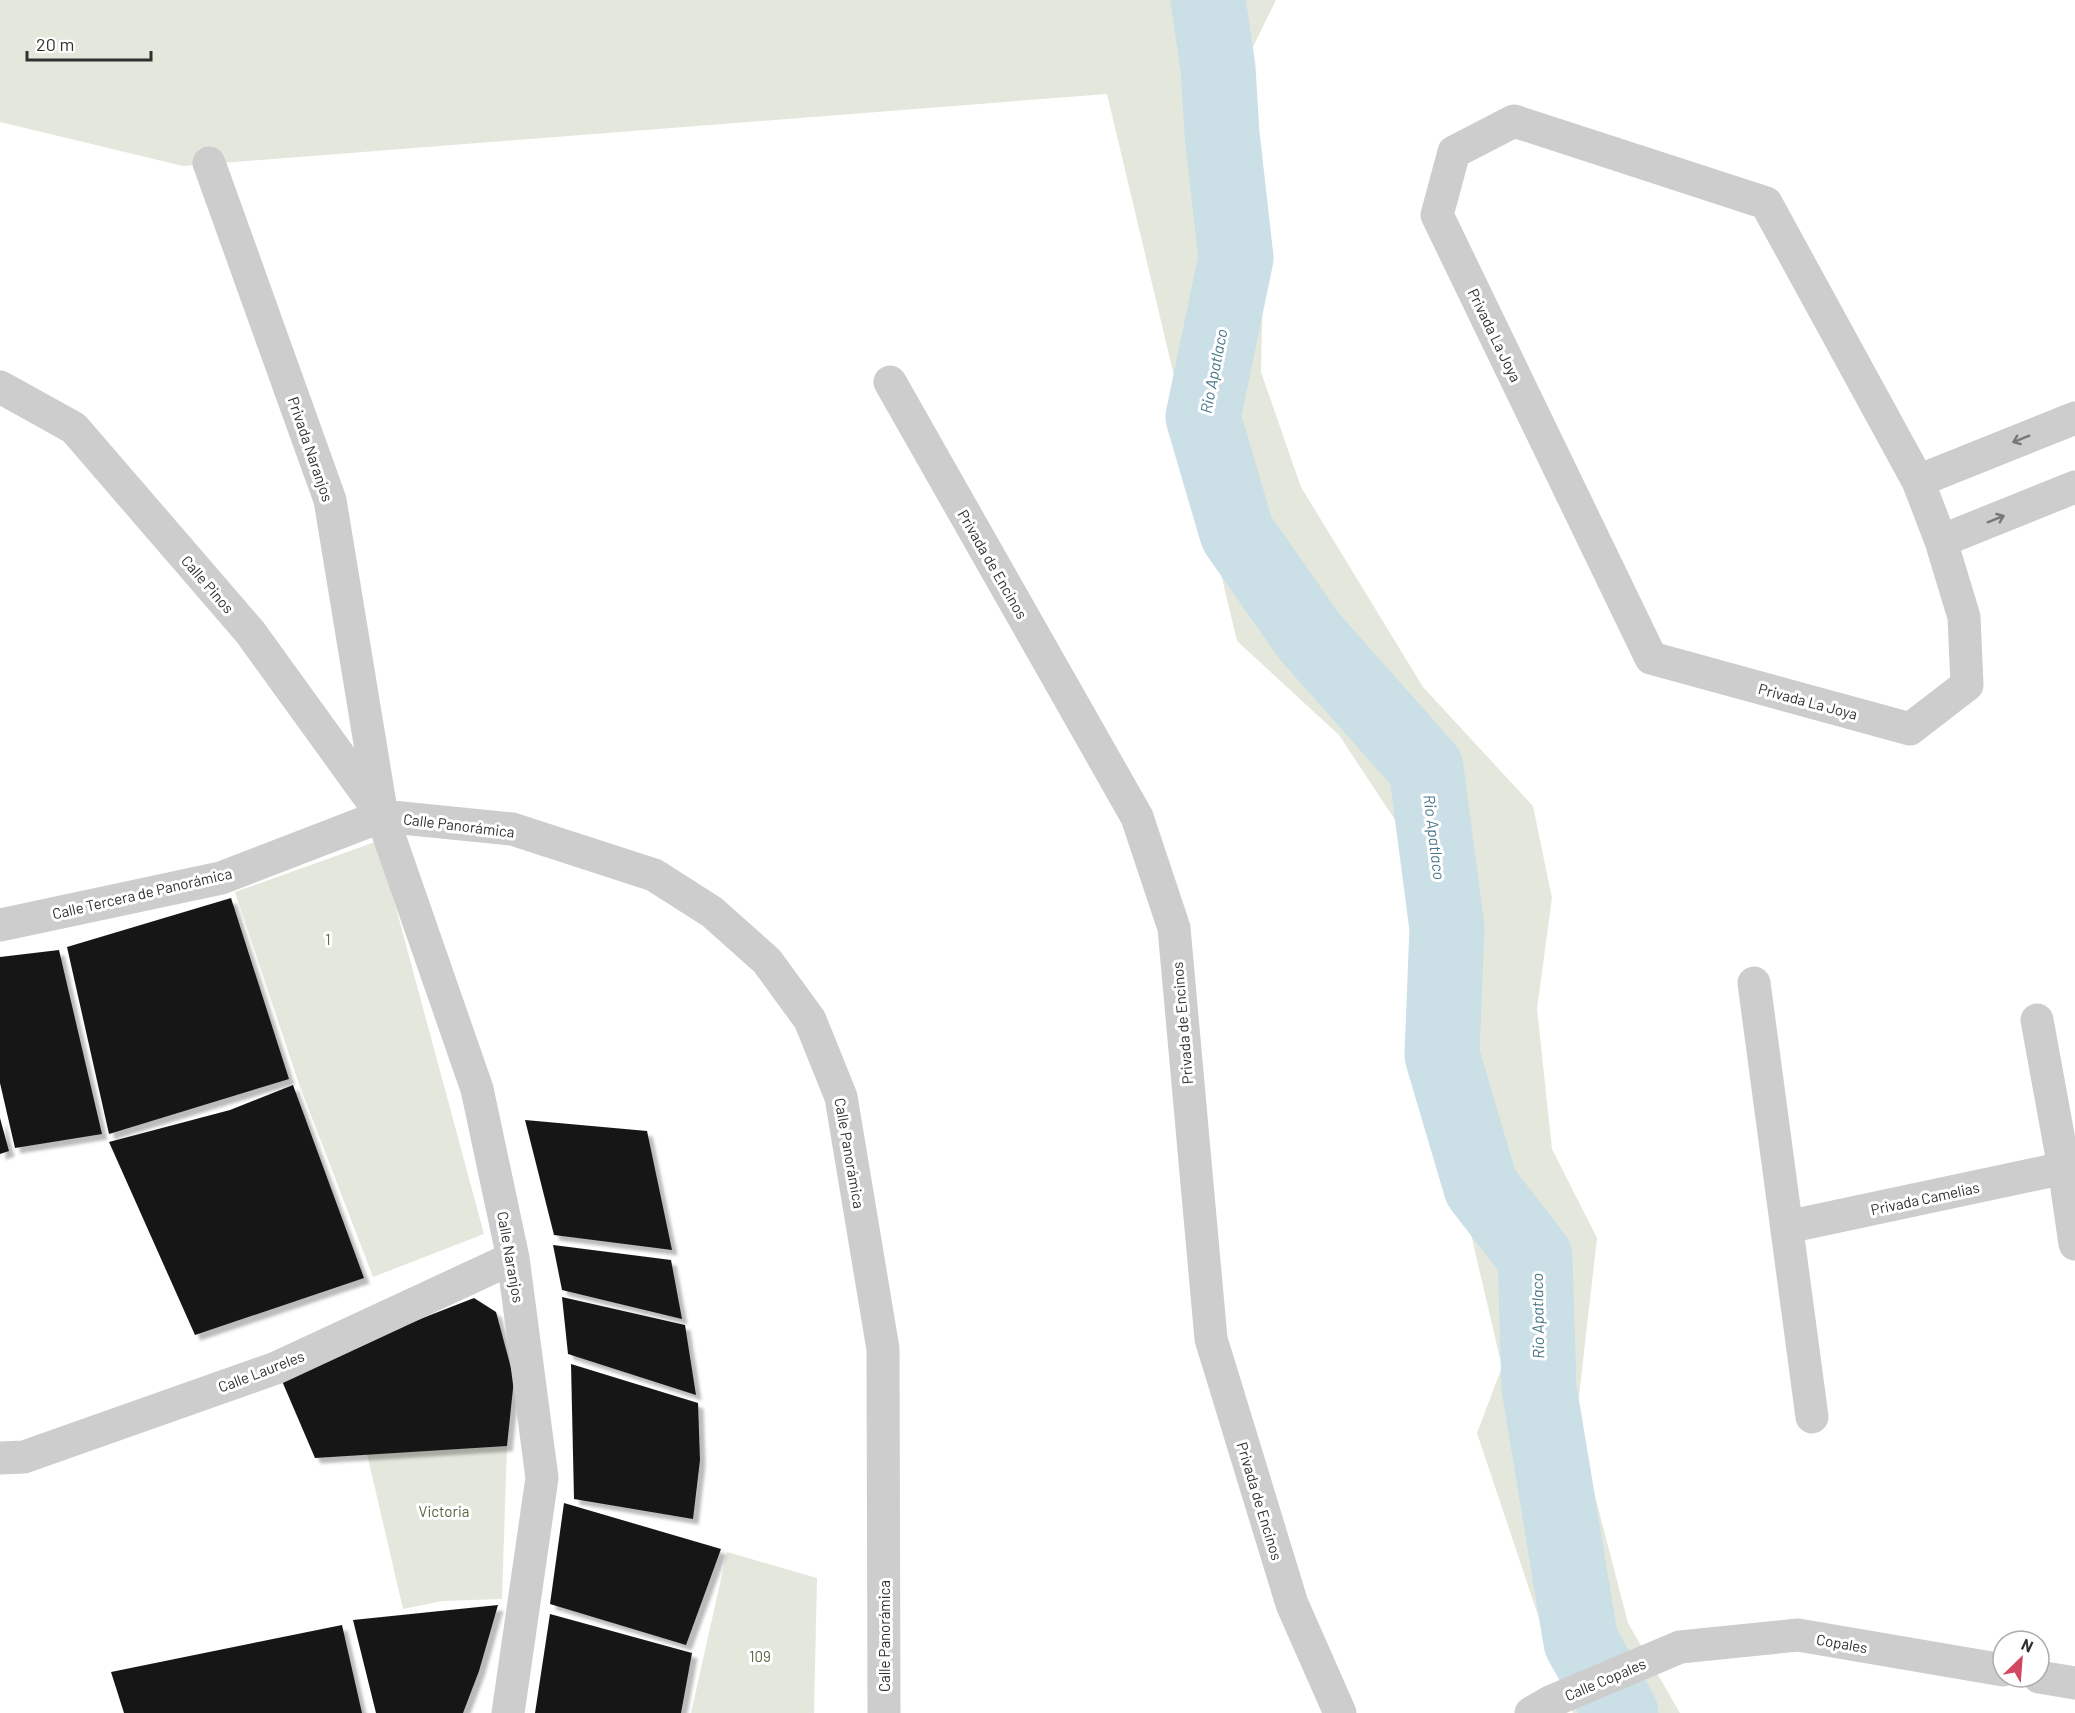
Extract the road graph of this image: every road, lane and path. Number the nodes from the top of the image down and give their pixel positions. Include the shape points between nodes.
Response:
1 (209, 163) dead end
2 (890, 382) dead end
3 (0, 387) edge
4 (2075, 417) edge
5 (1918, 481) junction
6 (2075, 487) edge
7 (1941, 541) junction
8 (382, 816) junction
9 (0, 925) edge
10 (1754, 983) dead end
11 (2037, 1020) dead end
12 (2069, 1166) edge
13 (1786, 1227) junction
14 (2075, 1244) edge
15 (513, 1258) junction
16 (1812, 1417) dead end
17 (0, 1458) edge
18 (1680, 1647) joint
19 (1991, 1668) edge
20 (2051, 1679) edge
21 (2075, 1683) edge
22 (1540, 1707) edge
23 (508, 1713) edge
24 (884, 1713) edge
25 (1340, 1713) edge

1 - 8 street, Privada Naranjos via 330,500
2 - 25 street, Privada de Encinos via 1137,817 1174,928 1211,1339 1292,1604
3 - 8 street, Calle Pinos via 74,428 250,632
4 -> 5 street
5 - 7 street, Privada La Joya
5 - 7 street, Privada La Joya via 1766,202 1514,121 1455,153 1437,215 1651,658 1910,729 1967,685 1964,617
7 -> 6 street
8 - 9 street, Calle Tercera de Panorámica via 221,878
8 - 15 street, Calle Naranjos via 477,1089
8 - 24 street, Calle Panorámica via 512,829 654,875 712,912 767,961 810,1020 841,1097 883,1349
10 - 13 street
11 - 12 street
12 - 13 street, Privada Camelias
12 - 14 street
13 - 16 street
15 - 17 street, Calle Laureles via 276,1368 24,1457
15 - 23 street, Calle Naranjos via 542,1478
18 - 19 street, Copales via 1798,1635
18 - 22 street, Calle Copales
20 - 21 street

